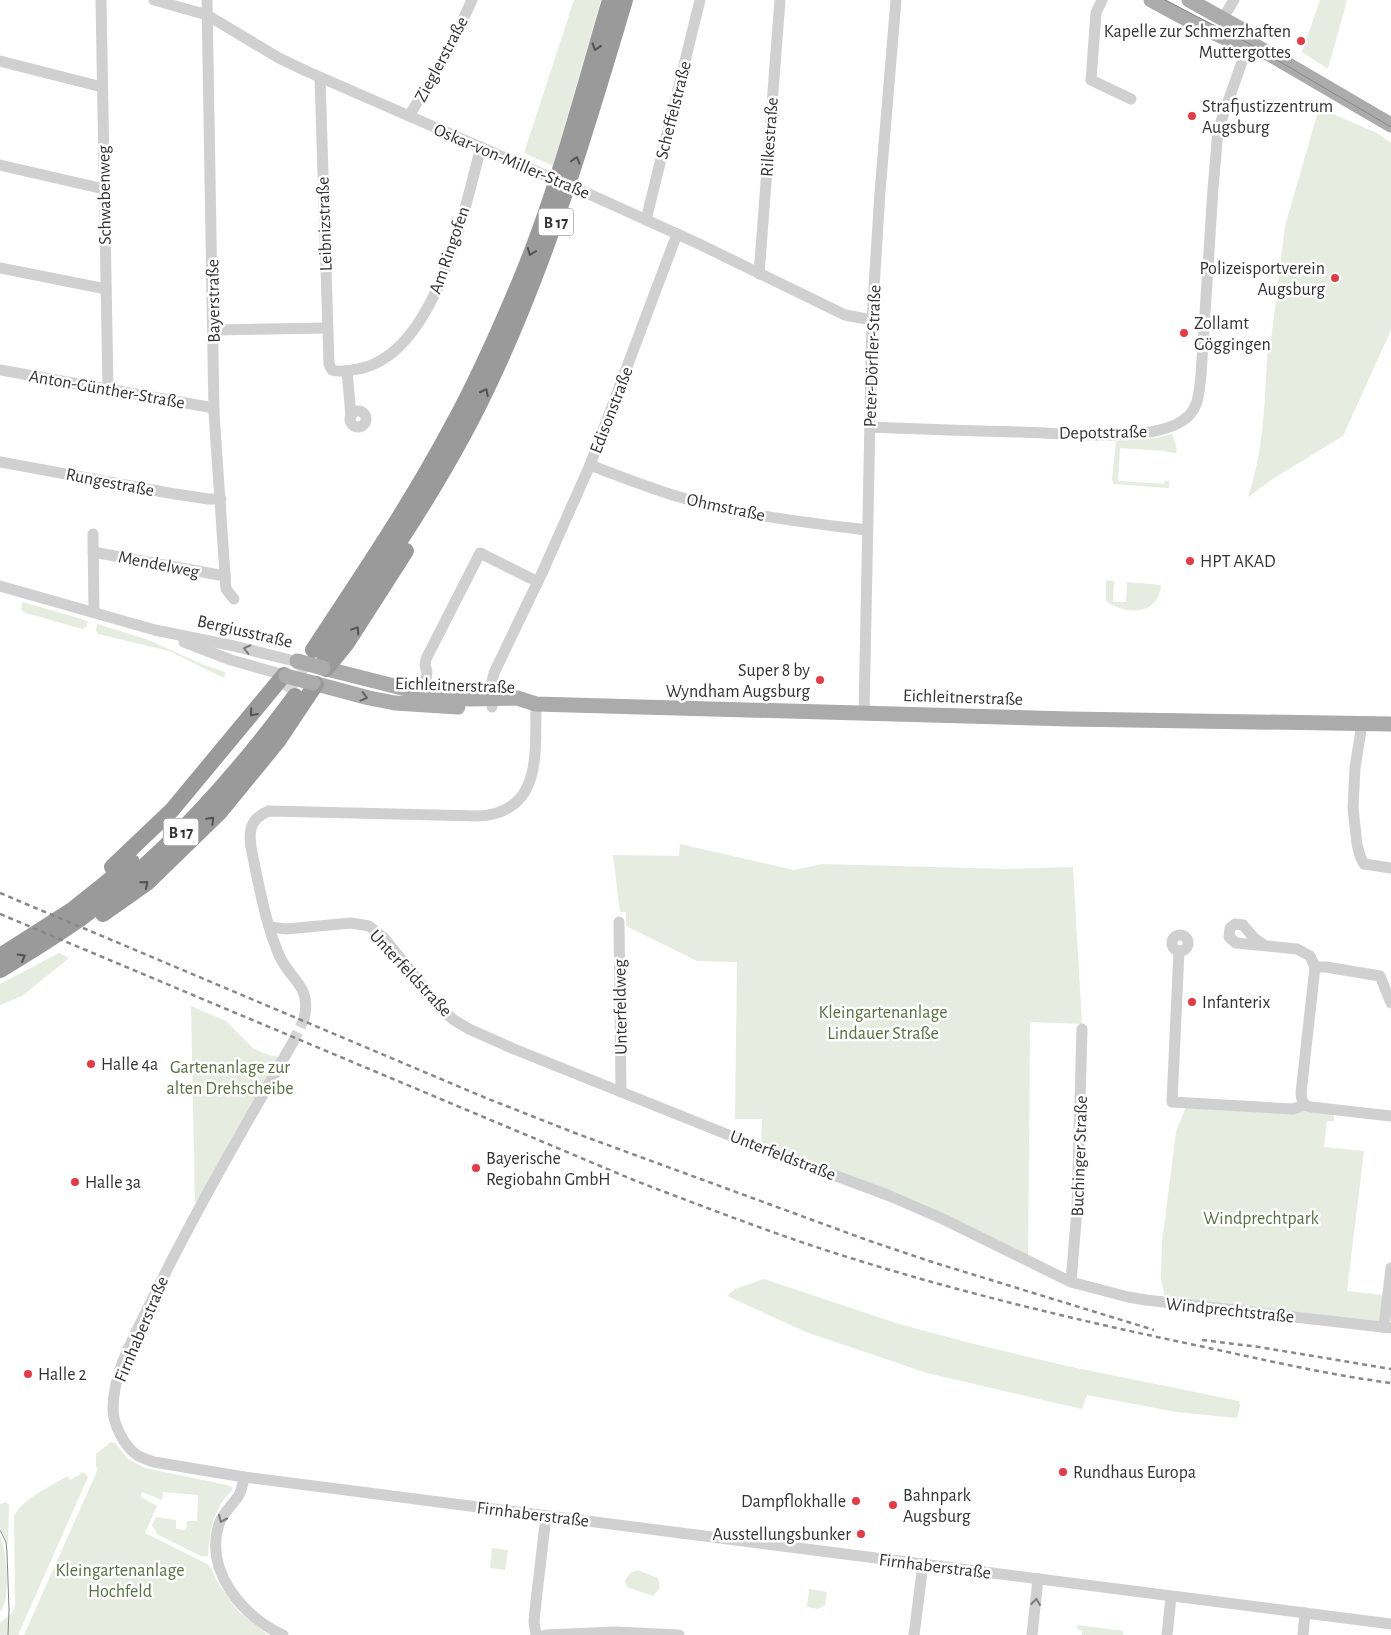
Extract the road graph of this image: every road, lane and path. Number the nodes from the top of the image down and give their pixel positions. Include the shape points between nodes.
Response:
1 (101, 0) edge
2 (154, 0) edge
3 (207, 0) edge
4 (472, 0) edge
5 (610, 0) edge
6 (625, 0) edge
7 (700, 0) edge
8 (780, 0) edge
9 (896, 0) edge
10 (1102, 0) edge
11 (1151, 0) edge
12 (1189, 0) edge
13 (1234, 0) edge
14 (207, 15) junction
15 (1224, 18) junction
16 (1249, 42) junction
17 (0, 61) edge
18 (320, 78) junction
19 (102, 87) junction
20 (1131, 99) dead end
21 (410, 116) junction
22 (1391, 125) edge
23 (481, 147) junction
24 (0, 165) edge
25 (104, 189) junction
26 (646, 220) junction
27 (677, 234) junction
28 (0, 268) edge
29 (759, 274) junction
30 (106, 289) junction
31 (872, 320) junction
32 (327, 328) junction
33 (213, 330) junction
34 (0, 370) edge
35 (332, 370) joint
36 (347, 371) junction
37 (108, 389) junction
38 (214, 408) junction
39 (356, 413) dead end
40 (870, 427) junction
41 (457, 432) junction
42 (0, 462) edge
43 (590, 465) junction
44 (220, 499) junction
45 (867, 530) junction
46 (92, 534) dead end
47 (93, 552) junction
48 (225, 576) junction
49 (538, 582) junction
50 (0, 586) edge
51 (234, 599) dead end
52 (94, 612) junction
53 (155, 630) junction
54 (296, 661) junction
55 (322, 661) junction
56 (315, 684) junction
57 (287, 685) junction
58 (424, 693) junction
59 (492, 702) junction
60 (536, 704) junction
61 (864, 713) junction
62 (1362, 724) junction
63 (1391, 724) edge
64 (1391, 868) edge
65 (618, 922) dead end
66 (270, 927) junction
67 (40, 939) junction
68 (1264, 945) dead end
69 (1179, 951) dead end
70 (0, 956) edge
71 (1315, 967) junction
72 (0, 970) edge
73 (1391, 1003) edge
74 (304, 1019) tunnel mouth
75 (1082, 1029) dead end
76 (293, 1042) tunnel mouth
77 (621, 1092) junction
78 (1305, 1105) junction
79 (1391, 1116) edge
80 (1391, 1268) edge
81 (1071, 1282) junction
82 (1388, 1328) edge
83 (244, 1477) junction
84 (546, 1516) junction
85 (924, 1564) junction
86 (1038, 1579) junction
87 (1172, 1597) junction
88 (1305, 1613) junction
89 (1391, 1624) edge
90 (283, 1635) edge
91 (536, 1635) edge
92 (545, 1635) edge
93 (678, 1635) edge
94 (914, 1635) edge
95 (1032, 1635) edge
96 (1167, 1635) edge
97 (1303, 1635) edge

1 - 19 street, Schwabenweg
2 - 14 street, Oskar-von-Miller-Straße
3 - 14 street, Bayerstraße
4 - 21 street, Zieglerstraße via 447,54
5 -> 41 highway, B 17 via 547,210
41 -> 6 highway, B 17 via 492,378 560,213
7 - 26 street, Scheffelstraße
8 - 29 street, Rilkestraße
9 - 31 street, Peter-Dörfler-Straße
10 - 20 street via 1096,13 1091,80
11 - 16 main road via 1236,43
12 - 15 main road
13 - 15 street
14 - 18 street, Oskar-von-Miller-Straße via 278,58
14 - 33 street, Bayerstraße
15 - 16 main road via 1241,28
16 - 22 main road
16 - 40 street, Depotstraße via 1218,130 1201,375 1199,396 1192,413 1164,430 1122,435
17 - 19 street
18 - 21 street, Oskar-von-Miller-Straße
18 - 32 street, Leibnizstraße
19 - 25 street, Schwabenweg
21 - 23 street, Oskar-von-Miller-Straße
23 - 26 street, Oskar-von-Miller-Straße, bridge
23 - 36 street, Am Ringofen via 454,247 427,309 405,340 387,356 373,366
24 - 25 street
25 - 30 street, Schwabenweg
26 - 27 street, Oskar-von-Miller-Straße
27 - 29 street, Oskar-von-Miller-Straße
27 - 43 street, Edisonstraße
28 - 30 street
29 - 31 street, Oskar-von-Miller-Straße via 845,315
30 - 37 street, Schwabenweg
31 - 40 street, Peter-Dörfler-Straße
32 - 33 street
32 - 35 street, Leibnizstraße
33 - 38 street, Bayerstraße
34 - 37 street, Anton-Günther-Straße
35 - 36 street, Am Ringofen
36 - 39 street
37 - 38 street, Anton-Günther-Straße
38 - 44 street, Bayerstraße
40 - 45 street, Peter-Dörfler-Straße
41 - 54 highway via 418,470
41 - 55 highway, B 17 via 396,522
55 -> 41 highway via 347,643 417,532 443,485
42 - 44 street, Rungestraße via 208,500
43 - 45 street, Ohmstraße via 678,497 718,507 766,517
43 - 49 street, Edisonstraße
44 - 48 street, Bayerstraße
45 - 61 street, Peter-Dörfler-Straße
46 - 47 street, Mendelweg
47 - 48 street, Mendelweg
47 - 52 street, Mendelweg
48 - 51 street, Bayerstraße via 226,589
49 - 58 street via 480,554 426,659
49 - 59 street, Edisonstraße via 494,673
50 - 52 street, Bergiusstraße
52 - 53 street, Bergiusstraße
54 -> 53 street, Bergiusstraße
53 - 57 street, Bergiusstraße
54 - 55 main road, Bergiusstraße, bridge
54 - 57 main road
55 - 56 main road
55 - 58 main road, Eichleitnerstraße
56 - 57 main road, Bergiusstraße, bridge
56 -> 59 main road, Eichleitnerstraße via 369,698 422,706
67 -> 56 highway via 84,926 147,883 220,812 278,741
57 -> 67 highway via 172,810
57 - 67 highway, B 17 via 241,767 181,832 115,892
58 - 59 main road, Eichleitnerstraße
59 - 60 main road, Eichleitnerstraße via 517,698
60 - 61 main road, Eichleitnerstraße
60 - 66 street via 534,772 520,798 500,812 478,816 269,810 258,818 251,828 250,843
61 - 62 main road, Eichleitnerstraße
62 - 63 main road, Eichleitnerstraße
62 - 64 street via 1353,788 1357,844 1364,864
65 - 77 street, Unterfeldweg
66 - 74 street via 280,956 304,992 307,1002
66 - 77 street, Unterfeldstraße via 286,929 351,923 369,926 381,935 435,1003 454,1020 495,1042
67 - 70 highway, B 17
72 -> 67 highway, B 17
68 - 71 street via 1303,950
69 - 78 street via 1172,1102 1293,1110
71 - 73 street via 1380,976
71 - 78 street via 1301,1093
75 - 81 street, Buchinger Straße via 1077,1218
76 - 83 street, Firnhaberstraße via 181,1241 116,1378 114,1417 127,1445 135,1454 154,1462
77 - 81 street, Unterfeldstraße via 890,1196
78 - 79 street
80 - 82 street
81 - 82 street, Windprechtstraße via 1146,1300
83 - 84 street, Firnhaberstraße
83 -> 90 street via 238,1496 219,1524 218,1566 227,1586 241,1603 262,1623
84 - 85 street, Firnhaberstraße
84 - 91 street via 535,1610
85 - 86 street, Firnhaberstraße
85 - 94 street
86 - 87 street, Firnhaberstraße
95 -> 86 street
87 - 88 street, Firnhaberstraße
87 - 96 street
88 - 89 street, Firnhaberstraße
88 - 97 street
92 - 93 street via 616,1632

